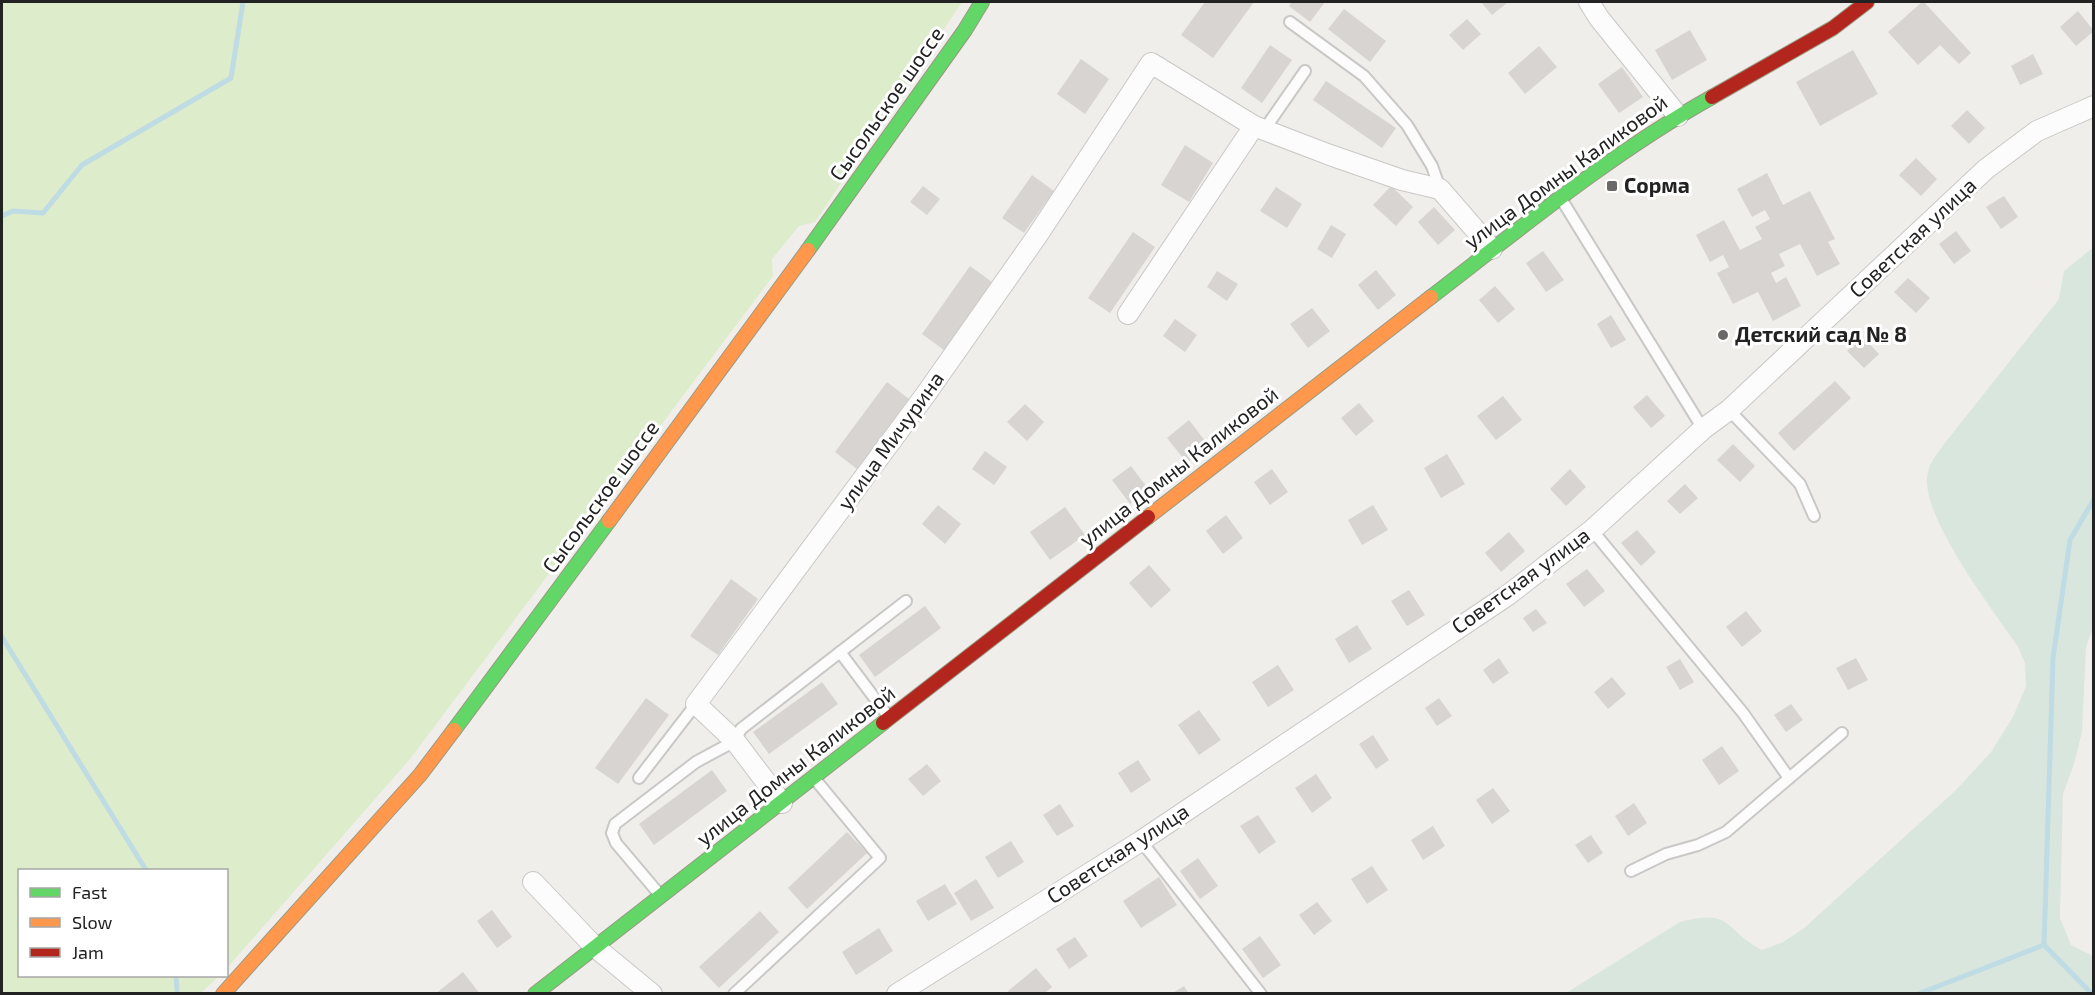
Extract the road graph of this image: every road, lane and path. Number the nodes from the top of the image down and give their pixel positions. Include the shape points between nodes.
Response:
1 (982, 2) edge
2 (1589, 2) edge
3 (1867, 2) edge
4 (1290, 22) dead end
5 (1305, 71) dead end
6 (2094, 106) edge
7 (1678, 116) junction
8 (1259, 128) junction
9 (1440, 189) junction
10 (1560, 197) junction
11 (1492, 249) junction
12 (1128, 314) dead end
13 (1729, 410) junction
14 (1703, 429) junction
15 (1814, 516) dead end
16 (1592, 530) junction
17 (906, 601) dead end
18 (840, 652) junction
19 (696, 704) junction
20 (890, 719) junction
21 (1842, 733) dead end
22 (735, 741) junction
23 (639, 778) dead end
24 (814, 778) junction
25 (1789, 778) junction
26 (782, 804) junction
27 (1141, 841) junction
28 (1631, 871) dead end
29 (533, 882) dead end
30 (662, 897) junction
31 (595, 947) junction
32 (223, 993) edge
33 (535, 993) edge
34 (652, 993) edge
35 (734, 993) edge
36 (897, 993) edge
37 (1261, 993) edge

1 - 32 main road, Сысольское шоссе via 844,202 427,766
2 - 7 street
3 - 7 main road, улица Домны Каликовой via 1833,28
4 - 9 lane via 1364,76 1407,125 1432,166
5 - 8 lane
6 - 13 street, Советская улица via 2037,130 1986,169
7 - 10 main road, улица Домны Каликовой
8 - 9 street via 1402,180
8 - 12 street
8 - 19 street, улица Мичурина via 1151,63 926,394
9 - 11 street
10 - 11 main road, улица Домны Каликовой
10 - 14 lane
11 - 20 main road, улица Домны Каликовой
13 - 14 street, Советская улица
13 - 15 lane via 1800,484
14 - 16 street, Советская улица
16 - 25 lane via 1743,713
16 - 27 street, Советская улица via 1508,595
17 - 18 lane
18 - 20 lane
18 - 22 lane via 741,729
19 - 22 street
19 - 23 lane
20 - 24 main road, улица Домны Каликовой
21 - 25 lane
22 - 26 street
22 - 30 lane via 696,762 615,824 612,833 616,843
24 - 26 main road, улица Домны Каликовой
24 - 35 lane via 880,858
25 - 28 lane via 1726,832
26 - 30 main road, улица Домны Каликовой
27 - 36 street, Советская улица
27 - 37 lane
29 - 31 street
30 - 31 main road, улица Домны Каликовой
31 - 33 main road, улица Домны Каликовой
31 - 34 street

